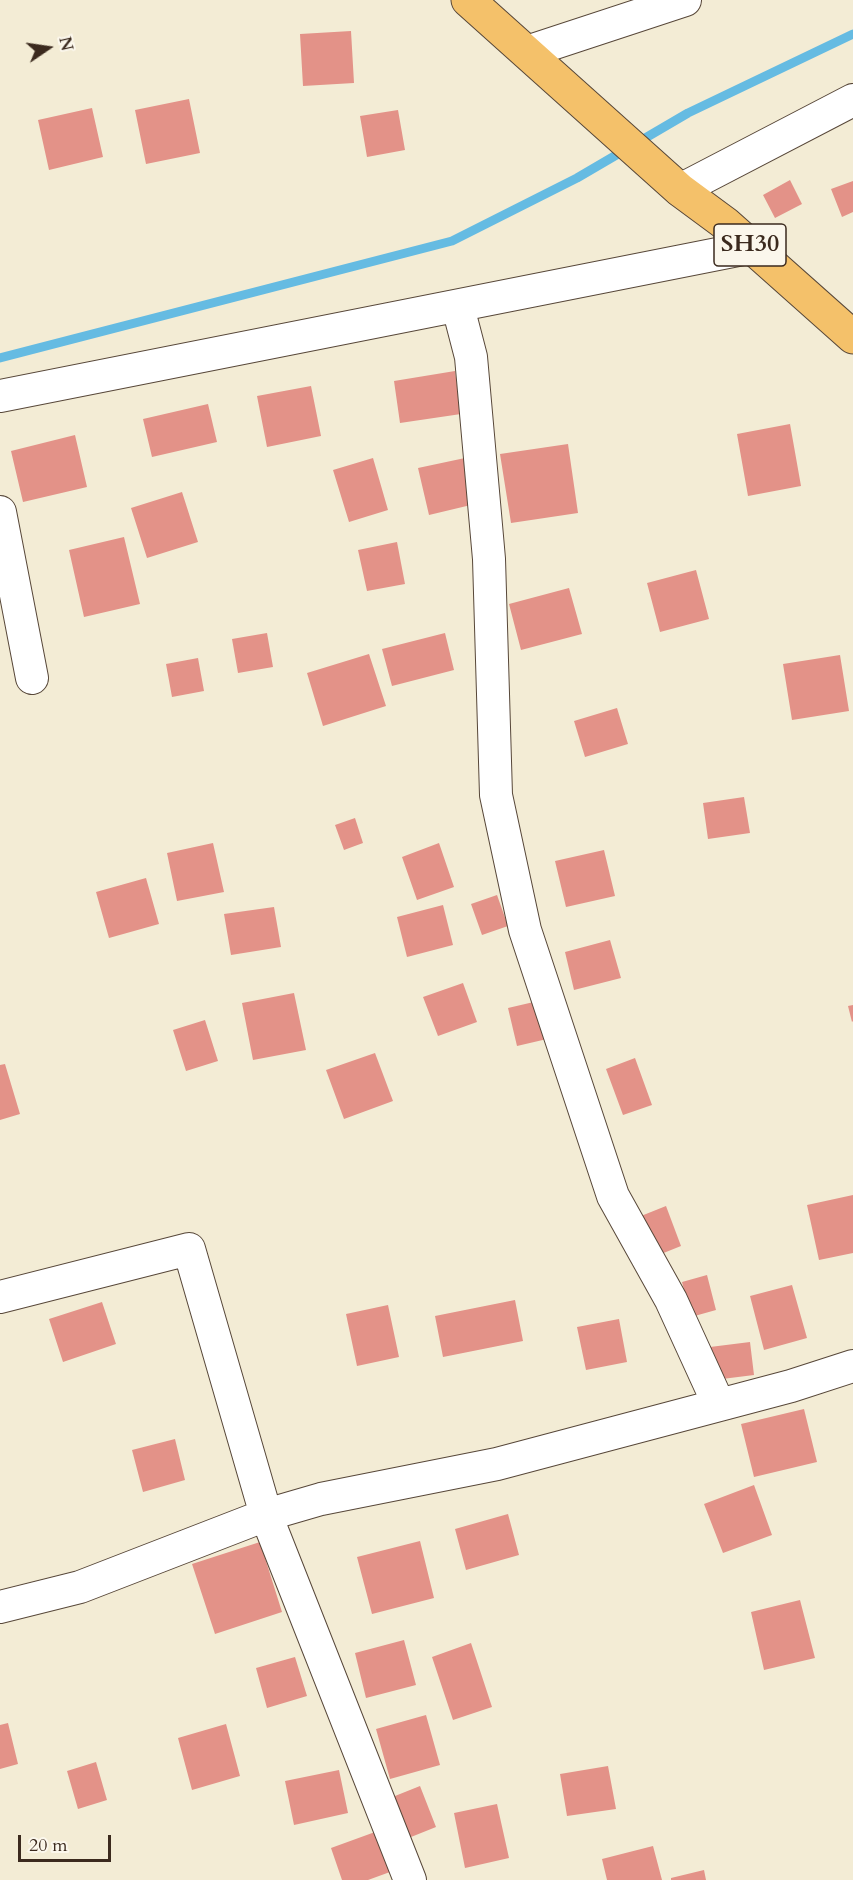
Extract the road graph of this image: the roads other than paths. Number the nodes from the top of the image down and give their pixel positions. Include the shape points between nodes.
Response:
1 (468, 0) edge
2 (685, 0) edge
3 (527, 52) junction
4 (853, 100) edge
5 (680, 190) junction
6 (753, 247) junction
7 (458, 307) junction
8 (853, 337) edge
9 (0, 396) edge
10 (0, 512) edge
11 (32, 678) dead end
12 (0, 1297) edge
13 (853, 1366) edge
14 (719, 1405) junction
15 (266, 1515) junction
16 (0, 1607) edge
17 (410, 1880) edge

1 - 3 main road, SH30
2 - 3 street
3 - 5 main road, SH30
4 - 5 street
5 - 6 main road, SH30
6 - 7 street
6 - 8 main road, SH30
7 - 9 street
7 - 14 street via 471,357 489,559 496,795 525,930 612,1196 670,1300
10 - 11 street
12 - 15 street via 189,1249
13 - 14 street
14 - 15 street via 497,1464 321,1499
15 - 16 street via 80,1587
15 - 17 street

